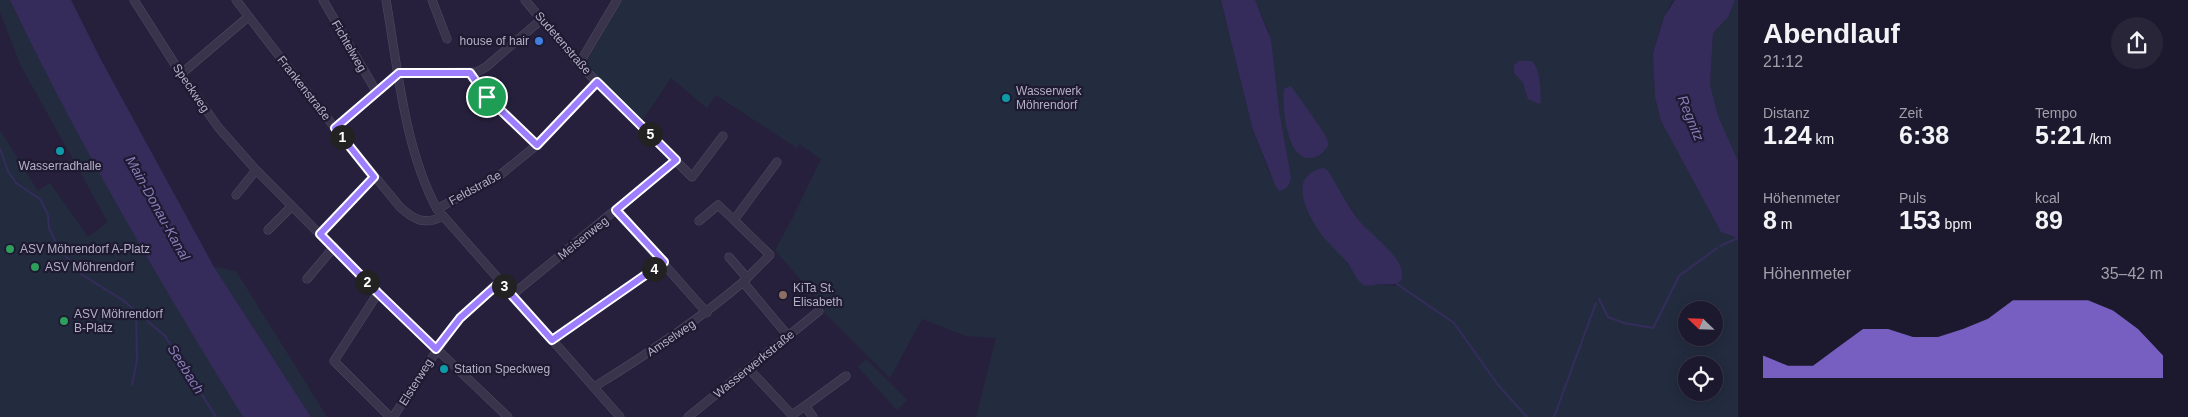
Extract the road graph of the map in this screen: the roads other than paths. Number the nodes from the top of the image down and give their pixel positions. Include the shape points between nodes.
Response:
1 (134, 0) edge
2 (236, 0) edge
3 (323, 0) edge
4 (388, 0) edge
5 (432, 0) edge
6 (525, 0) edge
7 (617, 0) edge
8 (248, 17) junction
9 (542, 19) junction
10 (447, 39) dead end
11 (579, 64) junction
12 (399, 73) junction
13 (470, 73) junction
14 (181, 74) junction
15 (597, 82) junction
16 (376, 91) junction
17 (335, 128) junction
18 (724, 136) dead end
19 (537, 145) junction
20 (676, 160) junction
21 (777, 162) dead end
22 (256, 170) junction
23 (374, 177) junction
24 (236, 195) dead end
25 (292, 206) junction
26 (437, 209) junction
27 (616, 210) junction
28 (442, 217) junction
29 (734, 220) junction
30 (699, 222) dead end
31 (268, 230) dead end
32 (320, 234) junction
33 (334, 247) junction
34 (728, 257) dead end
35 (664, 262) junction
36 (307, 279) dead end
37 (745, 280) junction
38 (500, 282) junction
39 (378, 293) junction
40 (512, 295) junction
41 (819, 311) dead end
42 (707, 313) junction
43 (789, 337) junction
44 (552, 340) junction
45 (436, 349) junction
46 (749, 369) junction
47 (846, 376) dead end
48 (594, 387) junction
49 (805, 406) junction
50 (392, 417) edge
51 (508, 417) edge
52 (620, 417) edge
53 (688, 417) edge
54 (813, 417) edge

1 - 14 street, Speckweg
2 - 8 street, Frankenstraße
3 - 16 street, Fichtelweg
4 - 12 street
5 - 10 street
6 - 9 street, Sudetenstraße
7 - 11 street
8 - 14 street
8 - 17 street, Frankenstraße
9 - 11 street, Sudetenstraße
9 - 13 street via 486,67
11 - 15 street, Sudetenstraße
12 - 13 street
12 - 16 street
12 - 26 street via 417,165
13 - 19 street via 487,97
14 - 22 street, Speckweg via 218,127
15 - 19 street, Feldstraße
15 - 20 street, Sudetenstraße
16 - 17 street
17 - 23 street, Frankenstraße
18 - 20 street, Sudetenstraße via 692,177
19 - 26 street, Feldstraße via 500,175
20 - 27 street, Meisenweg
21 - 29 street
22 - 24 street
22 - 25 street, Speckweg
23 - 28 street, Frankenstraße via 411,217 423,222
23 - 32 street
25 - 31 street
25 - 32 street, Speckweg
26 - 28 street
27 - 35 street
27 - 40 street, Meisenweg
28 - 38 street
29 - 30 street, Amselweg via 718,205
29 - 37 street, Amselweg via 770,255
32 - 33 street, Speckweg
33 - 36 street
33 - 39 street, Speckweg
34 - 37 street
35 - 42 street
35 - 44 street
37 - 42 street, Amselweg
37 - 43 street
38 - 40 street
38 - 45 street, Elsterweg via 460,318
39 - 45 street, Speckweg
39 - 50 street via 334,362
40 - 44 street
41 - 43 street, Wasserwerkstraße
42 - 48 street, Amselweg
43 - 46 street, Wasserwerkstraße
44 - 48 street
45 - 50 street, Elsterweg
45 - 51 street, Speckweg
46 - 49 street via 792,415
46 - 53 street, Wasserwerkstraße
47 - 49 street
48 - 52 street
49 - 54 street

